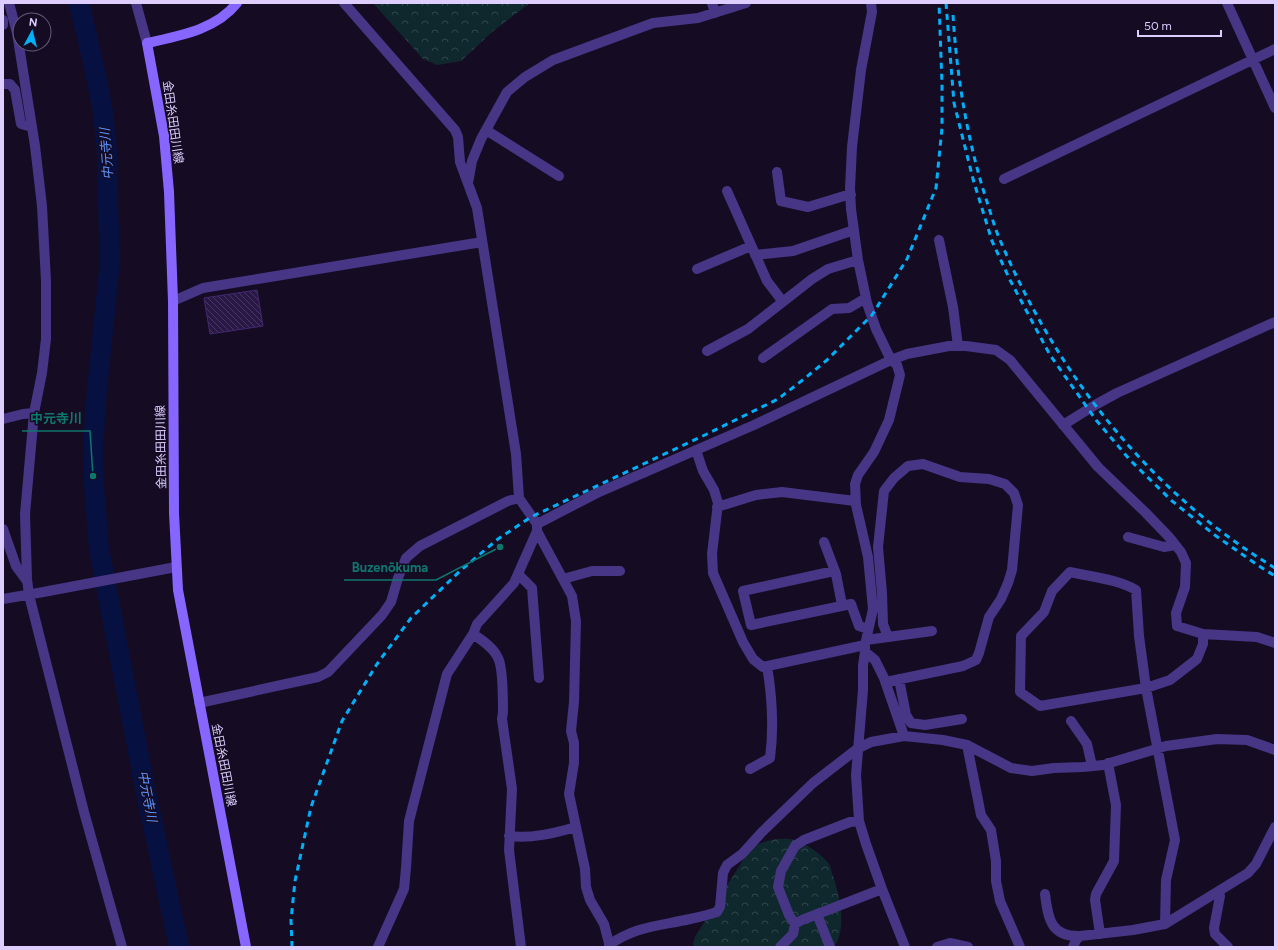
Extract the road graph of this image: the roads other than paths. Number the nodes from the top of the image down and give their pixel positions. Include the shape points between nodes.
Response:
1 (9, 3) edge
2 (136, 3) edge
3 (237, 3) edge
4 (344, 3) edge
5 (746, 3) edge
6 (871, 3) edge
7 (1227, 3) edge
8 (713, 8) edge
9 (3, 20) edge
10 (3, 25) edge
11 (147, 43) junction
12 (1275, 50) edge
13 (1254, 60) junction
14 (3, 84) edge
15 (1275, 108) edge
16 (32, 127) junction
17 (486, 130) junction
18 (777, 172) dead end
19 (559, 176) dead end
20 (1004, 179) dead end
21 (468, 183) junction
22 (727, 191) dead end
23 (851, 195) junction
24 (854, 230) junction
25 (939, 240) dead end
26 (482, 242) junction
27 (753, 251) junction
28 (858, 260) junction
29 (697, 269) dead end
30 (866, 298) junction
31 (172, 301) junction
32 (783, 302) junction
33 (1275, 322) edge
34 (958, 346) junction
35 (707, 351) dead end
36 (763, 358) dead end
37 (891, 360) junction
38 (34, 413) junction
39 (3, 419) edge
40 (1063, 425) junction
41 (696, 450) junction
42 (519, 498) junction
43 (856, 501) junction
44 (717, 507) junction
45 (537, 527) junction
46 (3, 529) edge
47 (1128, 537) dead end
48 (824, 542) dead end
49 (1175, 545) junction
50 (172, 567) junction
51 (620, 571) dead end
52 (834, 571) junction
53 (518, 574) junction
54 (564, 579) junction
55 (27, 581) junction
56 (34, 594) junction
57 (3, 599) edge
58 (842, 605) junction
59 (868, 629) junction
60 (932, 630) dead end
61 (473, 634) junction
62 (1203, 634) junction
63 (888, 637) junction
64 (1275, 643) edge
65 (865, 646) junction
66 (767, 666) junction
67 (539, 678) dead end
68 (899, 679) junction
69 (886, 682) junction
70 (1146, 688) junction
71 (199, 703) junction
72 (962, 719) dead end
73 (1071, 721) dead end
74 (904, 736) junction
75 (967, 745) junction
76 (857, 749) junction
77 (1157, 749) junction
78 (1275, 750) edge
79 (1108, 763) junction
80 (1092, 766) junction
81 (750, 769) dead end
82 (859, 821) junction
83 (576, 827) junction
84 (1275, 827) edge
85 (509, 836) junction
86 (882, 890) junction
87 (1220, 891) junction
88 (1045, 894) dead end
89 (817, 914) junction
90 (794, 924) junction
91 (1165, 924) junction
92 (1100, 934) junction
93 (1080, 936) junction
94 (610, 946) edge
95 (122, 947) edge
96 (246, 947) edge
97 (378, 947) edge
98 (521, 947) edge
99 (780, 947) edge
100 (830, 947) edge
101 (905, 947) edge
102 (937, 947) edge
103 (968, 947) edge
104 (1020, 947) edge
105 (1073, 947) edge
106 (1228, 947) edge

1 - 16 street via 17,33
2 - 11 street
3 - 11 main road via 233,9 209,25 184,35
4 - 21 street via 455,130 460,162
5 - 8 street
6 - 23 street via 872,12 861,70 852,147
7 - 13 street
8 - 17 street via 698,18 653,23 553,60 525,77 507,92
9 - 10 street
11 - 31 main road, 金田糸田田川線 via 164,136 169,192
12 - 13 street
13 - 15 street
13 - 20 street
14 - 16 street via 10,84 15,90 21,124
16 - 38 street via 42,206 46,281 46,339
17 - 19 street
17 - 21 street via 472,162
18 - 23 street via 781,202 808,207
21 - 26 street via 477,208
22 - 27 street
23 - 24 street
24 - 27 street via 792,251
24 - 28 street
25 - 34 street
26 - 31 street via 203,288
26 - 42 street via 516,454
27 - 29 street
27 - 32 street via 766,281
28 - 30 street
28 - 32 street via 828,269
30 - 36 street via 849,308 832,308
30 - 37 street via 876,329
31 - 50 main road, 金田糸田田川線
32 - 35 street via 748,329
33 - 40 street via 1117,393
34 - 37 street via 907,354
34 - 40 street via 996,350 1010,360
37 - 41 street
37 - 43 street via 897,365 900,375 889,420 874,452 858,475 855,484
38 - 39 street
38 - 55 street via 25,514
40 - 49 street via 1098,467 1146,512
41 - 44 street via 703,471 714,490
41 - 45 street via 597,493
42 - 45 street
42 - 71 street via 508,501 420,546 406,558 391,602 382,615 328,672 318,677
43 - 44 street via 782,492 756,495
43 - 59 street via 868,557 873,609
44 - 66 street via 712,554 713,573 753,659 763,667
45 - 53 street
45 - 54 street
46 - 55 street via 16,566
47 - 49 street via 1164,547
48 - 52 street
49 - 62 street via 1186,563 1184,587 1176,613 1176,626
50 - 56 street
50 - 71 main road, 金田糸田田川線
51 - 54 street via 592,571
52 - 58 street
52 - 58 street via 743,590 751,625
53 - 61 street via 514,583 477,624
53 - 67 street via 532,588
54 - 83 street via 572,596 576,621 571,731 574,763 569,794
55 - 56 street
56 - 57 street
56 - 95 street via 84,812
58 - 59 street via 851,604 859,626
59 - 65 street
60 - 63 street
61 - 85 street via 494,652 500,666 502,719 512,789
61 - 97 street via 447,674 409,821 404,889
62 - 64 street via 1257,637
62 - 70 street via 1203,644 1196,659 1170,680
63 - 65 street
63 - 68 street via 882,624 878,547 884,491 890,482 908,466 923,464 960,477 989,479 1005,484 1014,493 1018,505 1012,570 1001,599 990,617 976,660 963,666
65 - 66 street
65 - 69 street
65 - 76 street
66 - 81 street via 772,732 770,758
68 - 69 street
68 - 72 street via 906,715 911,723 926,725
69 - 74 street
70 - 70 street via 1040,706 1020,692 1021,636 1044,612 1052,591 1070,572 1116,582 1136,590
70 - 77 street
71 - 96 main road, 金田糸田田川線
73 - 80 street via 1087,744
74 - 75 street
74 - 76 street via 871,742
75 - 80 street via 1011,768 1032,771
75 - 104 street via 982,814 991,830 1000,901
76 - 82 street
76 - 94 street via 813,783 727,866 723,873 720,907 717,912 649,926 617,939
77 - 78 street via 1217,739 1247,740
77 - 79 street
77 - 91 street via 1175,840 1166,880
79 - 80 street
79 - 92 street via 1116,805 1114,861 1096,894
82 - 86 street
82 - 90 street via 850,822 795,846 781,871 778,887
83 - 85 street via 555,833
83 - 94 street via 586,887 590,900 604,924
84 - 87 street via 1256,864 1248,873
85 - 98 street
86 - 89 street
86 - 101 street
87 - 91 street
87 - 106 street via 1214,928 1215,934
88 - 93 street via 1049,919 1057,931
89 - 90 street
89 - 100 street
90 - 99 street via 793,934
91 - 92 street
92 - 93 street
93 - 105 street
102 - 103 street via 950,943

